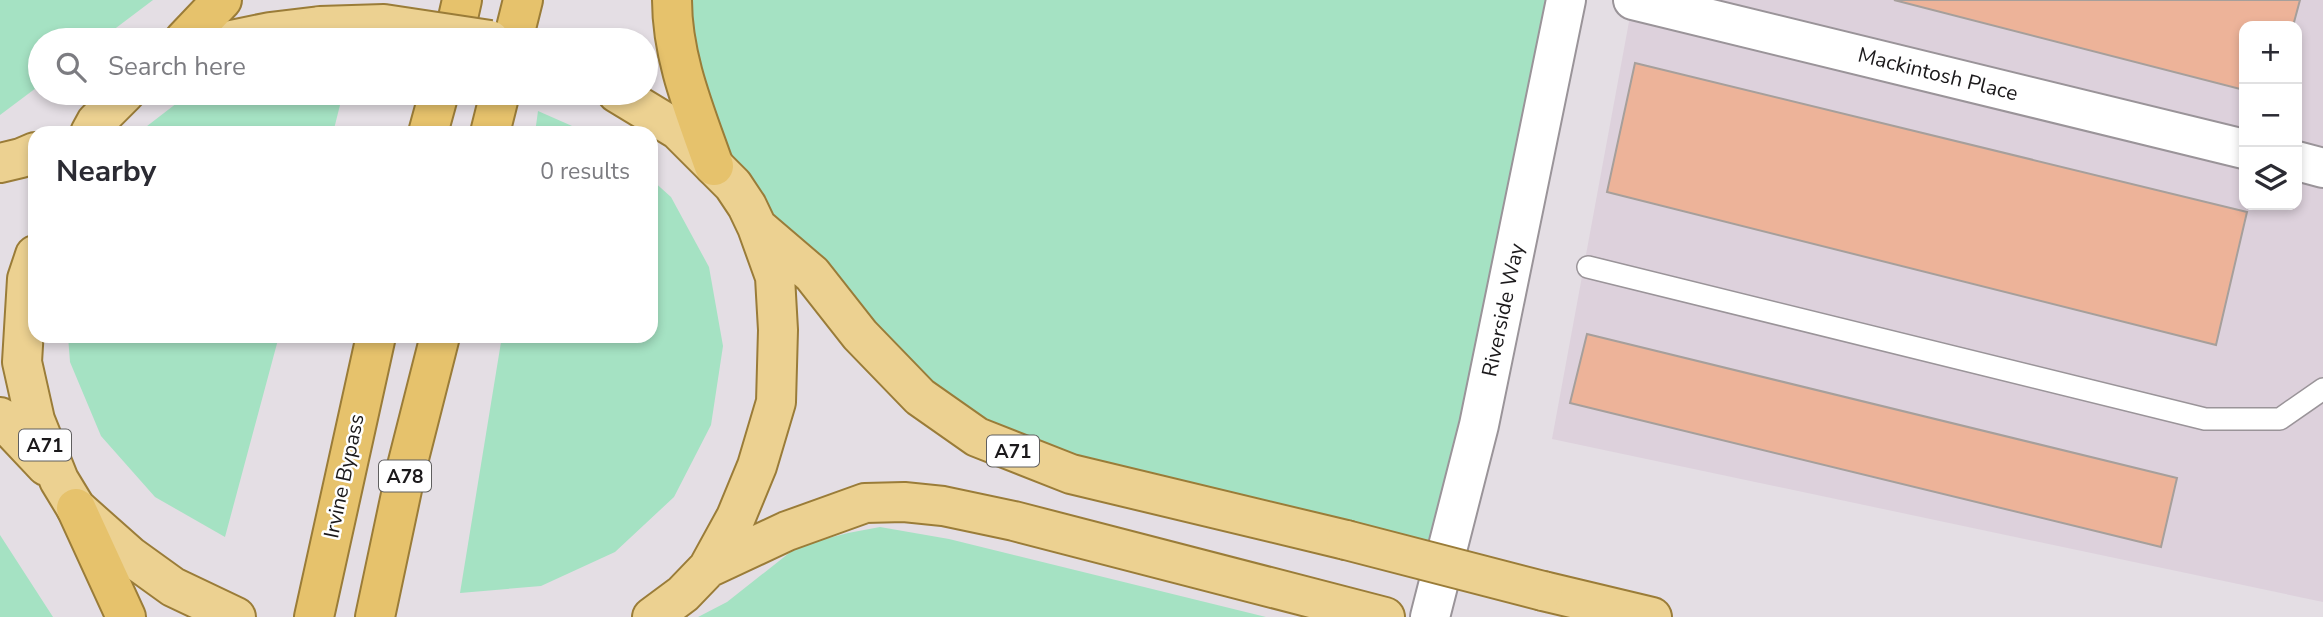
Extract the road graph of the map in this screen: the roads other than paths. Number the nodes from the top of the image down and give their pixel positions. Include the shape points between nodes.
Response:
1 (222, 0) edge
2 (462, 0) edge
3 (523, 0) edge
4 (672, 0) edge
5 (1566, 0) edge
6 (1633, 0) edge
7 (195, 28) edge
8 (303, 28) edge
9 (410, 28) edge
10 (456, 28) edge
11 (516, 28) edge
12 (112, 105) edge
13 (436, 105) edge
14 (497, 105) edge
15 (638, 105) edge
16 (90, 126) edge
17 (430, 126) edge
18 (492, 126) edge
19 (2239, 148) edge
20 (28, 155) edge
21 (2302, 162) edge
22 (0, 163) edge
23 (714, 166) junction
24 (2323, 168) edge
25 (757, 226) junction
26 (1588, 267) dead end
27 (28, 276) edge
28 (374, 343) edge
29 (438, 343) edge
30 (2323, 389) edge
31 (0, 417) edge
32 (68, 494) junction
33 (708, 568) junction
34 (126, 617) edge
35 (236, 617) edge
36 (314, 617) edge
37 (375, 617) edge
38 (652, 617) edge
39 (1385, 617) edge
40 (1430, 617) edge
41 (1652, 617) edge

1 - 7 highway
2 - 10 highway
3 - 11 highway
4 - 23 highway via 684,82
5 - 40 street, Riverside Way via 1479,425
6 - 19 street, Mackintosh Place
8 - 9 main road, bridge via 384,24
12 - 16 main road
13 - 17 highway
14 - 18 highway
15 - 23 main road, A71 via 678,130
20 - 22 main road
21 - 24 street
23 - 25 main road, A71 via 733,185
25 - 33 main road, A71 via 775,277 776,402 757,466
25 - 41 main road, A71, bridge via 812,274 860,335 920,397 977,437 1071,474
26 - 30 lane via 2205,419 2280,419
27 - 32 main road, A71 via 23,362 35,420
28 - 36 highway, Irvine Bypass / A78
29 - 37 highway, A78
31 - 32 main road, A71
32 - 34 highway
32 - 35 main road, A71 via 130,556 173,587
33 - 38 main road, A71
33 - 39 main road, A71 via 787,531 865,503 904,502 1014,521

